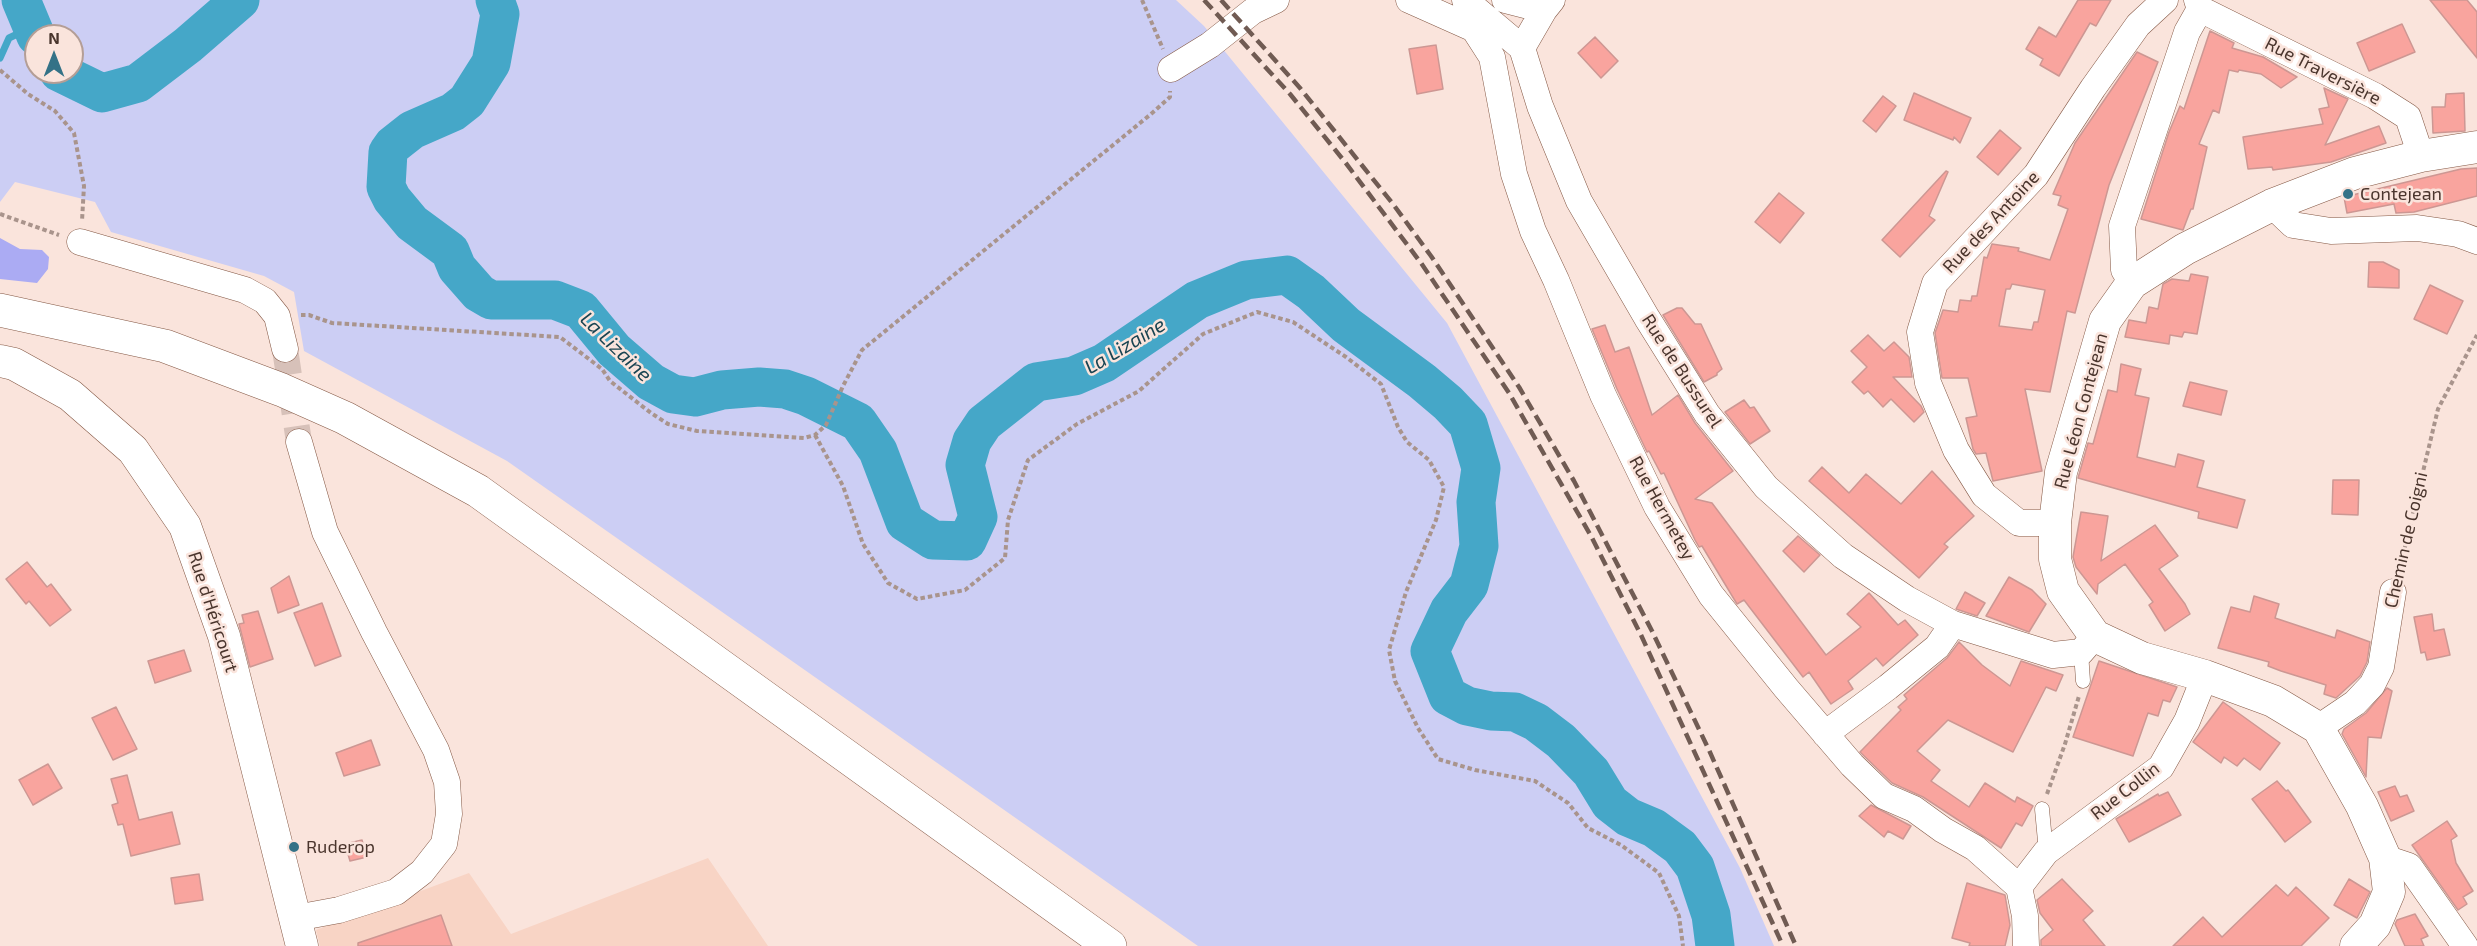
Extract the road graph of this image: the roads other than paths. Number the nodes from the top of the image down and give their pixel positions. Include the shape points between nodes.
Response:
1 (1276, 0) edge
2 (1409, 0) edge
3 (1465, 0) edge
4 (1505, 0) edge
5 (2165, 0) edge
6 (1548, 5) edge
7 (2198, 5) edge
8 (1522, 48) junction
9 (1171, 69) road end
10 (2477, 147) edge
11 (2421, 156) junction
12 (2272, 205) junction
13 (2477, 241) edge
14 (80, 242) road end
15 (2132, 283) junction
16 (0, 310) edge
17 (285, 349) tunnel mouth
18 (0, 361) edge
19 (299, 442) tunnel mouth
20 (2055, 523) junction
21 (2393, 592) road end
22 (1953, 624) junction
23 (2088, 644) junction
24 (2205, 676) junction
25 (2083, 681) road end
26 (2318, 728) junction
27 (1825, 734) junction
28 (2042, 809) road end
29 (2046, 852) junction
30 (2385, 858) junction
31 (2019, 886) junction
32 (299, 932) edge
33 (1110, 946) edge
34 (2026, 946) edge
35 (2356, 946) edge
36 (2465, 946) edge

1 - 9 street via 1253,11
2 - 27 street, Rue Hermetey via 1474,29 1492,57 1514,174 1533,231 1603,395 1657,507 1711,595
3 - 8 street
4 - 6 street
5 - 20 street, Rue des Antoine via 2138,25 2036,175 1935,283 1920,332 1928,383 1956,450 1984,495 2019,523
6 - 8 street
7 - 11 street, Rue Traversière via 2408,117
7 - 15 street via 2122,226 2124,270
8 - 22 street, Rue de Bussurel via 1540,106 1579,201 1707,414 1766,487 1843,556
10 - 11 street
11 - 12 street via 2355,173
12 - 13 street via 2293,225 2331,231 2417,228
12 - 15 street via 2185,249
14 - 17 street via 245,290 265,301 277,316
15 - 20 street, Rue Léon Contejean via 2105,321 2061,472
16 - 33 main road via 165,346 282,390 345,418 477,491
18 - 32 street, Rue d'Héricourt via 14,364 70,395 133,450 185,526 224,636
19 - 32 street via 325,532 436,750 447,782 449,814 444,844 422,872 396,892 339,910
20 - 23 street, Rue Léon Contejean via 2055,559 2063,591
21 - 26 street, Chemin de Coigni via 2381,667 2372,685 2355,704
22 - 23 street, Rue de Bussurel via 2053,655
22 - 27 street via 1937,646
23 - 24 street, Rue Léon Contejean
23 - 25 lane
24 - 26 street, Rue Léon Contejean via 2272,701
24 - 29 street, Rue Collin via 2187,721 2161,767
26 - 30 street via 2362,806
27 - 31 street, Rue Hermetey via 1884,796 1914,809 1974,848
28 - 29 lane
29 - 31 street, Rue Collin
30 - 35 street via 2389,892 2376,926
30 - 36 street via 2409,866
31 - 34 street

